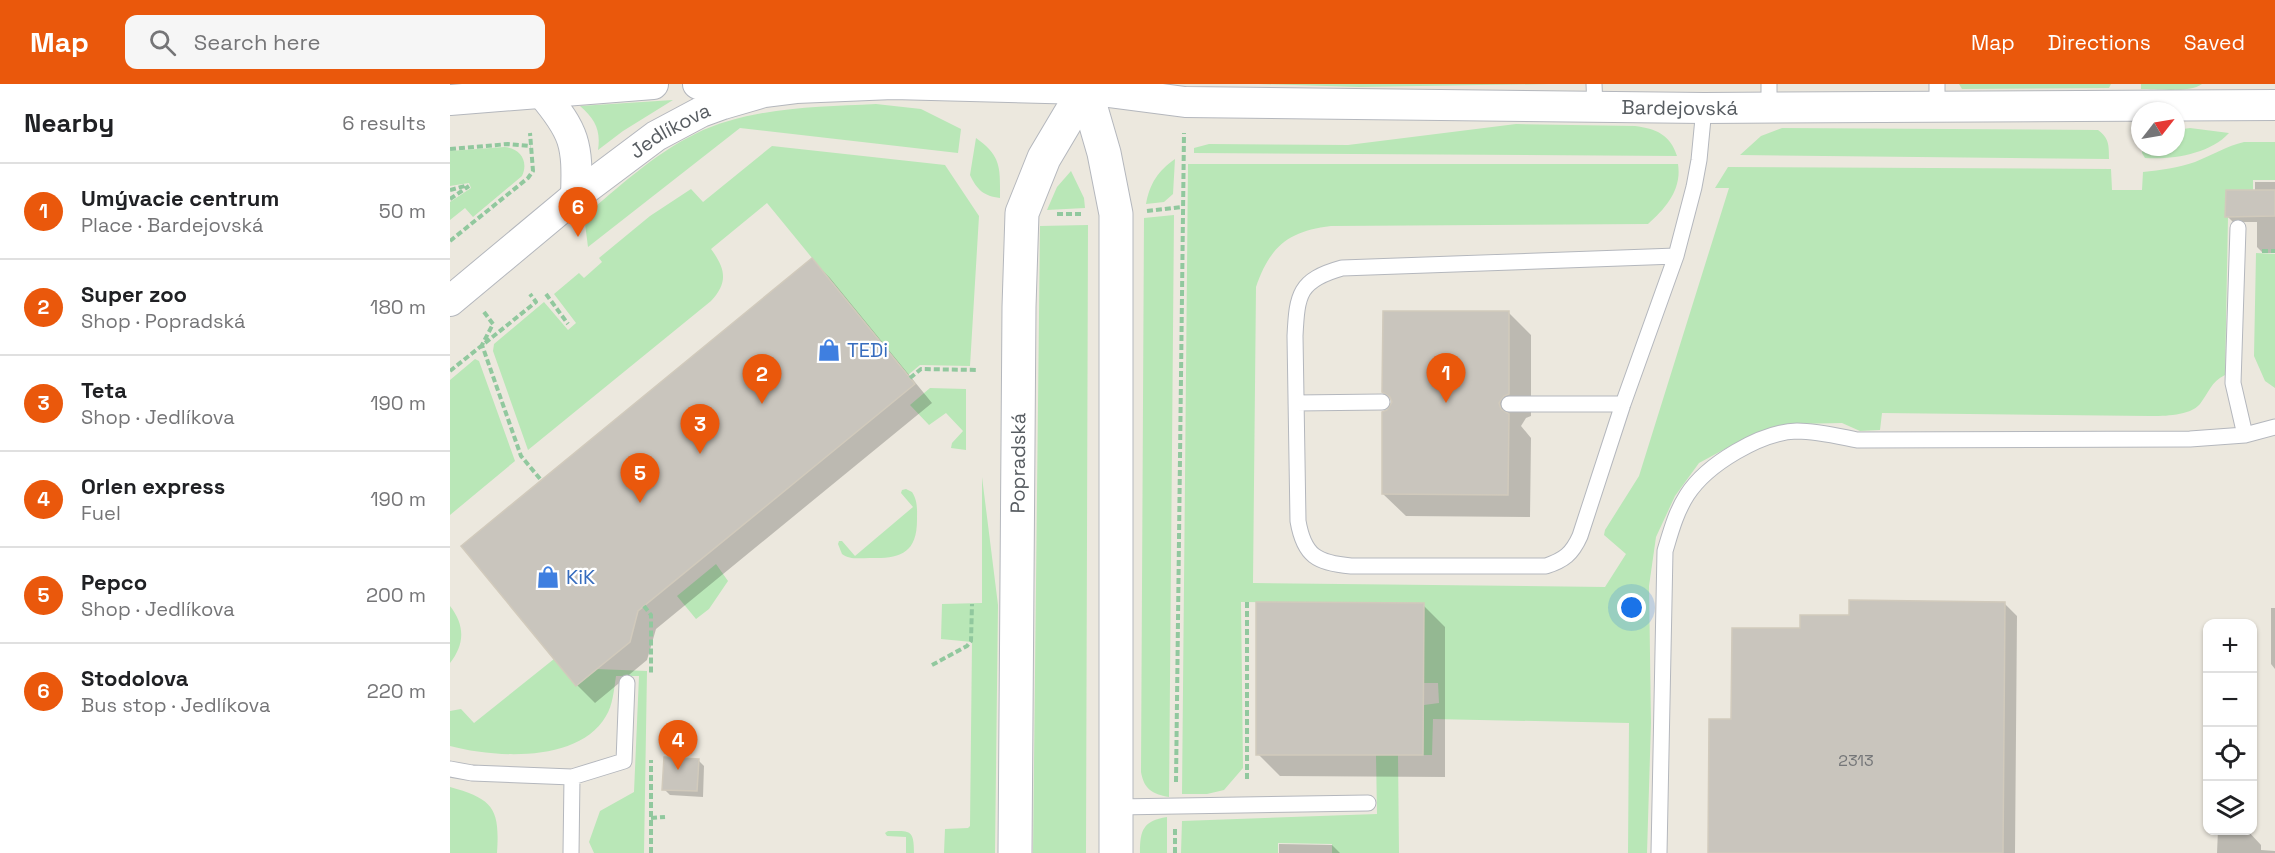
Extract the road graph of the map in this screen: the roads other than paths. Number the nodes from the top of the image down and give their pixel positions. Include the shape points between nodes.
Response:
1 (653, 84) edge
2 (698, 84) edge
3 (1084, 87) edge
4 (764, 92) junction
5 (542, 93) junction
6 (1594, 95) edge
7 (1937, 95) edge
8 (1769, 96) edge
9 (450, 100) edge
10 (2275, 105) edge
11 (1704, 108) junction
12 (576, 196) junction
13 (2238, 228) dead end
14 (1676, 256) junction
15 (457, 295) edge
16 (1382, 402) dead end
17 (1296, 403) junction
18 (1509, 404) dead end
19 (1623, 404) junction
20 (2275, 427) edge
21 (2245, 435) junction
22 (627, 683) dead end
23 (450, 769) edge
24 (572, 777) junction
25 (1368, 803) dead end
26 (1117, 807) junction
27 (571, 853) edge
28 (1015, 853) edge
29 (1116, 853) edge
30 (1659, 853) edge

1 - 5 street
2 - 4 street
3 - 4 street, Jedlíkova via 893,84
3 - 6 street, Bardejovská via 1185,102
3 - 26 street via 1104,153 1116,214
3 - 28 street, Popradská via 1044,158 1022,213
4 - 12 street, Jedlíkova via 701,112 667,130
5 - 9 street
5 - 12 street via 563,118 573,138
6 - 11 street, Bardejovská
7 - 8 street, Bardejovská
7 - 10 street, Bardejovská
8 - 11 street, Bardejovská
11 - 14 lane via 1696,178
12 - 15 street, Jedlíkova
13 - 21 lane via 2233,383
14 - 17 lane via 1342,268 1325,273 1304,288 1296,307
14 - 19 lane
16 - 17 lane
17 - 19 lane via 1301,535 1316,559 1351,566 1546,566 1568,557 1580,536
18 - 19 lane
20 - 21 lane
21 - 30 lane via 2190,439 1857,440 1796,431 1770,436 1715,465 1685,499 1665,551
22 - 24 lane via 624,761
23 - 24 lane
24 - 27 lane
25 - 26 lane
26 - 29 street

